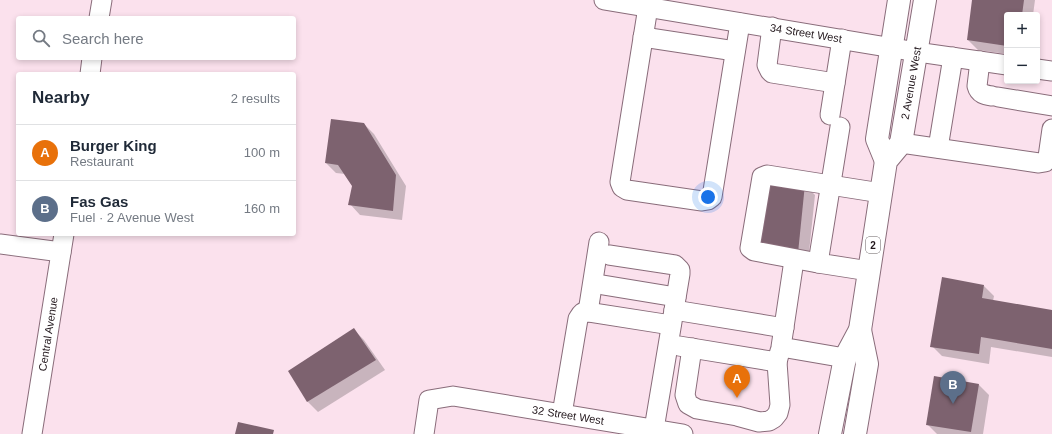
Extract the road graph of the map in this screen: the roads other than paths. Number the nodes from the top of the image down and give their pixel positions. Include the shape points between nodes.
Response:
1 (102, 0) edge
2 (604, 0) edge
3 (899, 0) edge
4 (925, 0) edge
5 (648, 7) junction
6 (99, 16) edge
7 (740, 23) junction
8 (772, 27) junction
9 (643, 37) junction
10 (842, 39) junction
11 (891, 47) junction
12 (735, 52) junction
13 (916, 52) junction
14 (953, 57) junction
15 (92, 60) edge
16 (980, 61) junction
17 (1004, 65) edge
18 (1040, 69) edge
19 (1052, 71) edge
20 (90, 72) edge
21 (835, 83) junction
22 (1052, 106) edge
23 (1052, 129) edge
24 (901, 143) junction
25 (938, 148) junction
26 (886, 161) junction
27 (830, 185) junction
28 (881, 193) junction
29 (63, 243) edge
30 (0, 244) edge
31 (818, 263) junction
32 (793, 267) dead end
33 (869, 271) junction
34 (603, 285) dead end
35 (674, 311) junction
36 (588, 312) junction
37 (860, 330) junction
38 (668, 344) junction
39 (781, 346) junction
40 (692, 348) junction
41 (845, 358) junction
42 (562, 414) junction
43 (654, 429) junction
44 (32, 434) edge
45 (424, 434) edge
46 (684, 434) edge
47 (830, 434) edge
48 (855, 434) edge

1 - 6 street
2 - 5 street, 34 Street West
3 - 11 highway
4 - 13 highway, 2 Avenue West
5 - 7 street, 34 Street West
5 - 9 street
7 - 8 street, 34 Street West
7 - 12 street
8 - 10 street, 34 Street West
8 - 21 street via 767,65 772,73
9 - 12 street
9 - 12 street via 620,182 627,190 702,202 712,197
10 - 11 street, 34 Street West
10 - 21 street
11 - 13 street, 34 Street West
11 - 26 highway via 877,139
13 - 14 street, 34 Street West
13 - 24 highway, 2 Avenue West
14 - 16 street, 34 Street West
14 - 25 street
15 - 20 street
16 - 17 street, 34 Street West
16 - 22 street via 977,86 981,93
18 - 19 street
21 - 27 street
23 - 25 street via 1048,157 1045,162 1039,163
24 - 25 street
24 - 26 highway
26 - 28 highway, 2
27 - 28 street
27 - 31 street
27 - 31 street via 762,176 750,244 754,251
28 - 33 highway, 2
29 - 30 street
29 - 44 street, Central Avenue
31 - 33 street
32 - 39 street
33 - 37 highway, 2
34 - 35 street
35 - 36 street
35 - 36 street via 680,274 675,265 604,248
35 - 38 street
35 - 39 street
36 - 42 street via 580,314 578,319
37 - 41 highway, 2
37 - 48 highway, 2 via 866,364
38 - 40 street
38 - 43 street
39 - 40 street
39 - 40 street via 778,413 769,421 759,422 697,409 688,404 685,395
39 - 41 street
41 - 47 highway, 2
42 - 43 street, 32 Street West
42 - 45 street, 32 Street West via 453,396 429,400
43 - 46 street, 32 Street West

